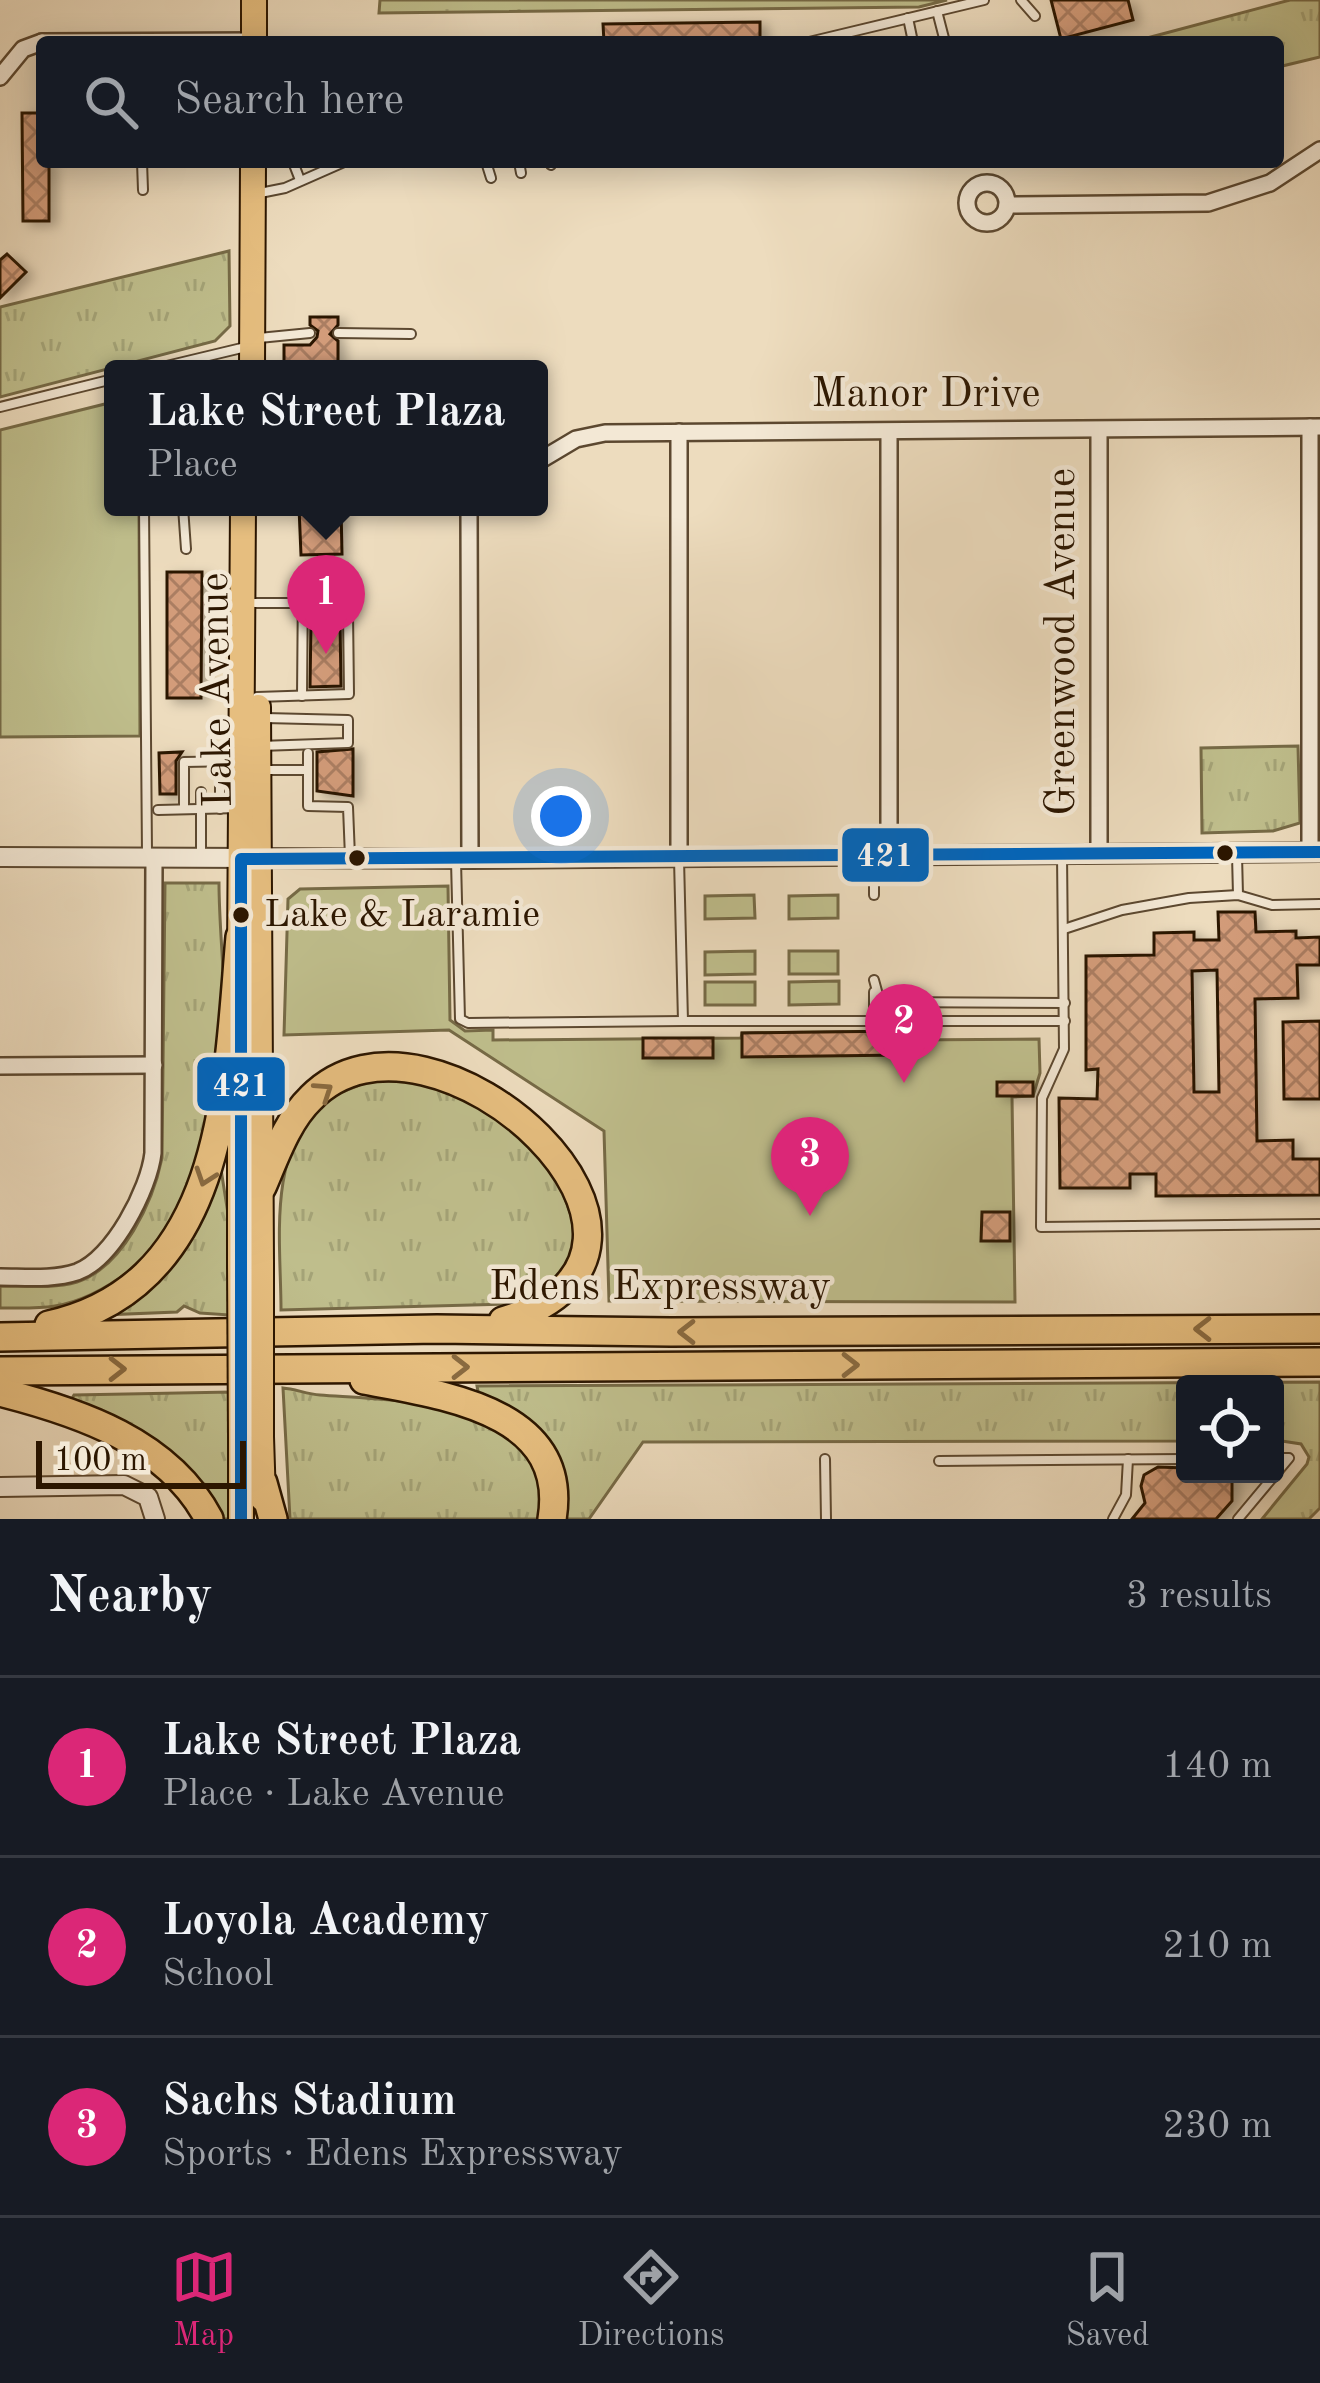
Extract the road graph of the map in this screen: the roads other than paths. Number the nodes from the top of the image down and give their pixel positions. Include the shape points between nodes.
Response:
1 (254, 0) edge
2 (984, 0) edge
3 (1021, 0) edge
4 (938, 11) junction
5 (1035, 16) dead end
6 (908, 18) junction
7 (877, 26) junction
8 (254, 36) edge
9 (852, 36) edge
10 (880, 36) edge
11 (912, 36) edge
12 (944, 36) edge
13 (36, 45) edge
14 (0, 76) edge
15 (1320, 150) edge
16 (142, 168) edge
17 (253, 168) edge
18 (295, 168) edge
19 (329, 168) edge
20 (488, 168) edge
21 (491, 178) dead end
22 (300, 180) junction
23 (143, 190) dead end
24 (253, 194) junction
25 (1007, 205) dead end
26 (310, 333) dead end
27 (338, 333) dead end
28 (411, 334) dead end
29 (252, 351) edge
30 (203, 360) edge
31 (104, 381) edge
32 (0, 407) edge
33 (1315, 427) edge
34 (1099, 430) junction
35 (679, 432) junction
36 (889, 432) junction
37 (548, 455) edge
38 (144, 516) edge
39 (184, 516) edge
40 (243, 516) edge
41 (253, 516) edge
42 (470, 516) edge
43 (186, 549) dead end
44 (340, 582) dead end
45 (255, 604) junction
46 (302, 608) junction
47 (302, 695) junction
48 (258, 707) junction
49 (308, 752) dead end
50 (245, 760) junction
51 (201, 762) junction
52 (308, 770) junction
53 (201, 777) dead end
54 (201, 792) dead end
55 (230, 808) junction
56 (184, 809) junction
57 (201, 809) junction
58 (158, 810) dead end
59 (1315, 852) edge
60 (1237, 853) junction
61 (1062, 854) junction
62 (1099, 854) junction
63 (881, 855) junction
64 (0, 856) edge
65 (680, 856) junction
66 (151, 857) junction
67 (202, 858) junction
68 (251, 859) junction
69 (350, 859) junction
70 (463, 859) junction
71 (874, 895) dead end
72 (1238, 895) junction
73 (1320, 904) edge
74 (1064, 929) junction
75 (240, 937) junction
76 (1065, 1003) junction
77 (683, 1021) junction
78 (1065, 1021) junction
79 (871, 1022) junction
80 (154, 1065) junction
81 (0, 1066) edge
82 (262, 1187) junction
83 (1320, 1224) edge
84 (251, 1263) junction
85 (0, 1277) edge
86 (476, 1329) junction
87 (1320, 1329) edge
88 (0, 1336) edge
89 (1320, 1362) edge
90 (301, 1368) junction
91 (0, 1371) edge
92 (0, 1392) edge
93 (251, 1437) junction
94 (825, 1459) dead end
95 (1129, 1459) junction
96 (1176, 1459) edge
97 (939, 1461) dead end
98 (263, 1483) junction
99 (1268, 1483) edge
100 (0, 1487) edge
101 (155, 1519) edge
102 (208, 1519) edge
103 (241, 1519) edge
104 (263, 1519) edge
105 (274, 1519) edge
106 (552, 1519) edge
107 (826, 1519) edge
108 (1113, 1519) edge
109 (1238, 1519) edge

1 - 8 main road
2 - 4 lane
3 - 5 lane
4 - 6 lane
4 - 12 lane
6 - 7 lane
6 - 11 lane
7 - 9 lane
7 - 10 lane
13 - 14 street
15 - 25 street via 1270,183 1208,202
16 - 23 lane
17 - 24 main road
18 - 22 lane
19 - 22 lane
20 - 21 lane
22 - 24 lane
24 - 29 main road
26 - 29 lane
27 - 28 lane
29 - 30 lane
31 - 32 lane
33 - 34 street, Manor Drive
33 - 59 street
34 - 36 street, Manor Drive
34 - 62 street, Greenwood Avenue
35 - 36 street, Manor Drive
35 - 37 street, Manor Drive via 589,435
35 - 65 street
36 - 63 street
38 - 66 lane
39 - 43 lane
40 - 50 main road, Lake Avenue
41 - 45 main road, Lake Avenue
42 - 70 street
44 - 46 lane via 302,582
45 - 46 lane
45 - 48 main road, Lake Avenue
46 - 47 lane
46 - 47 lane via 348,614 349,694
47 - 48 lane
48 - 50 main road, Lake Avenue
48 - 50 lane via 348,720 348,743
49 - 52 lane
50 - 51 lane
50 - 52 lane
50 - 55 main road, Lake Avenue
50 - 68 main road, Lake Avenue
51 - 53 lane
51 - 56 lane via 184,762
52 - 69 lane via 308,806 348,807
54 - 57 lane
55 - 57 lane
55 - 68 main road, Lake Avenue
56 - 57 lane
56 - 58 lane
57 - 67 lane
59 - 60 street
60 - 62 street
60 - 72 lane
61 - 62 street
61 - 63 street
61 - 74 lane
63 - 65 street
63 - 71 lane
64 - 66 street
65 - 70 street
65 - 77 lane
66 - 67 street
66 - 80 street
67 - 68 street
68 - 69 street
68 - 75 main road, Lake Avenue
68 - 82 main road, Lake Avenue
69 - 70 street
70 - 77 lane via 460,1019
72 - 73 lane
72 - 74 lane via 1156,902
74 - 76 lane
75 - 84 main road, Lake Avenue
75 -> 88 highway via 208,1178 180,1233 142,1278 78,1318
76 - 78 lane
76 - 79 lane via 885,1003 874,985
77 - 79 lane
78 - 79 lane
78 - 83 lane via 1062,1060 1042,1098 1041,1226
80 - 81 street
80 - 85 street via 150,1174 103,1251 70,1274
82 - 84 main road, Lake Avenue
82 -> 86 highway via 311,1096 366,1071 436,1073 513,1112 578,1194 587,1253 551,1303
84 - 93 main road, Lake Avenue, bridge
87 -> 86 highway, Edens Expressway
86 - 88 highway, Edens Expressway
90 -> 89 highway, Edens Expressway
91 -> 90 highway, Edens Expressway
90 - 106 highway via 500,1415 543,1454 554,1489
92 - 102 highway via 124,1437 181,1478
93 - 98 main road, Lake Avenue
93 - 103 main road, Lake Avenue
94 - 107 lane
95 - 96 lane
95 - 97 lane
95 - 108 lane via 1126,1495
98 - 104 main road, Lake Avenue
98 - 105 highway
99 - 109 lane
100 - 101 street via 124,1485 148,1497

